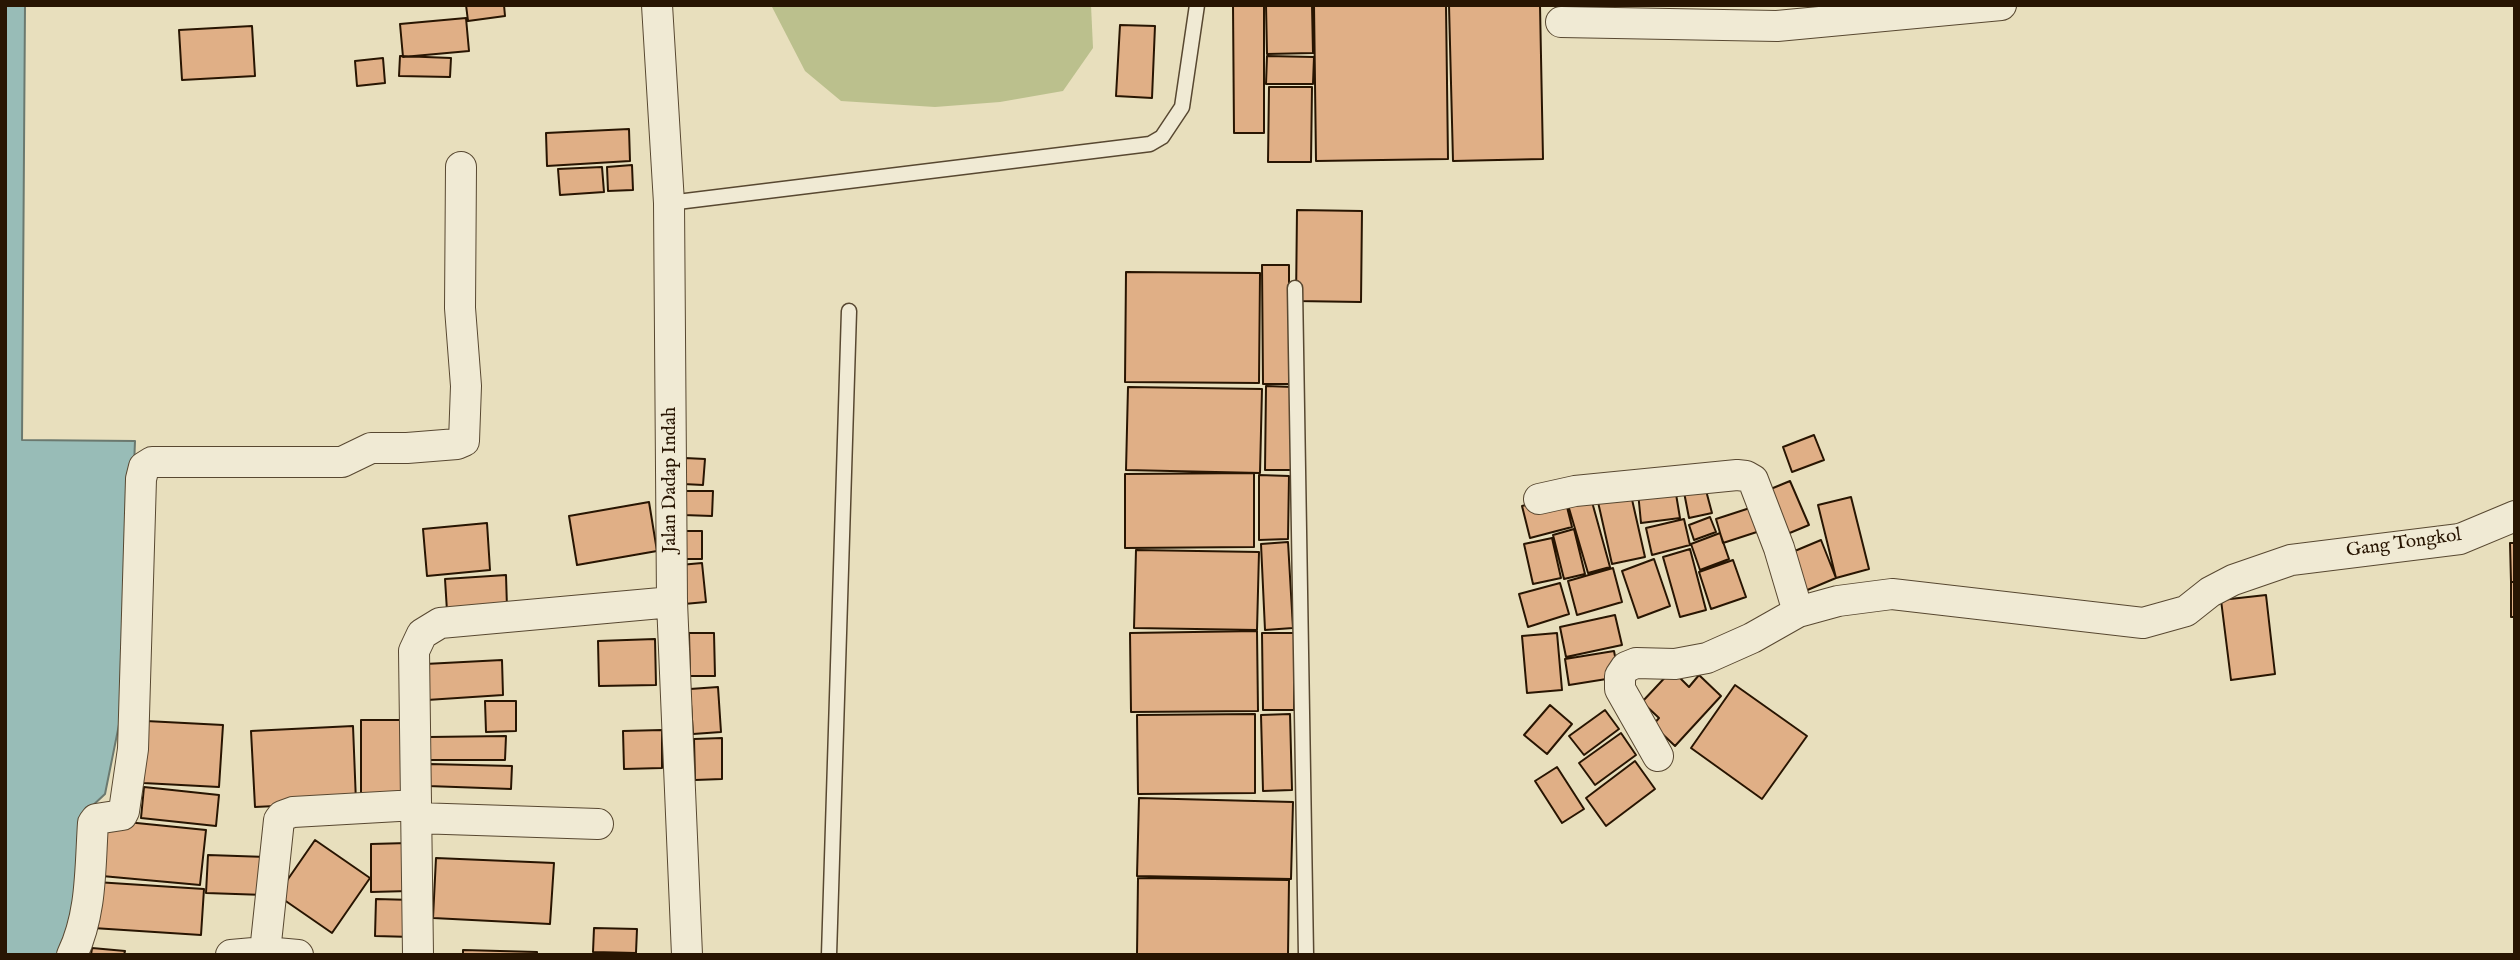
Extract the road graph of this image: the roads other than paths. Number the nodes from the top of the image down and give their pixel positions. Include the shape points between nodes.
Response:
1 (657, 5) edge
2 (1197, 5) edge
3 (2001, 5) edge
4 (1561, 22) dead end
5 (461, 167) dead end
6 (669, 203) junction
7 (1295, 288) dead end
8 (849, 311) dead end
9 (1539, 499) dead end
10 (2515, 516) edge
11 (672, 602) junction
12 (1798, 612) junction
13 (1658, 755) dead end
14 (416, 812) junction
15 (598, 824) dead end
16 (265, 952) junction
17 (72, 955) edge
18 (231, 955) edge
19 (298, 955) edge
20 (418, 955) edge
21 (687, 955) edge
22 (830, 955) edge
23 (1306, 955) edge

1 - 6 street, Jalan Dadap Indah
2 - 6 lane via 1182,107 1167,131 1150,144
3 - 4 street via 1777,26
5 - 17 street via 464,441 407,449 371,448 342,462 152,462 144,467 133,749 124,811 93,822 90,892
6 - 11 street, Jalan Dadap Indah
7 - 23 lane
8 - 22 lane
9 - 12 street via 1602,488 1745,476 1753,481
10 - 12 street, Gang Tongkol via 2460,539 2291,560 2233,580 2186,611 2143,623 1892,594
11 - 14 street via 431,626 414,650
11 - 21 street, Jalan Dadap Indah
12 - 13 street, Gang Tongkol via 1707,658 1626,667 1620,689
14 - 15 street
14 - 16 street via 282,816 277,824
14 - 20 street
16 - 18 street
16 - 19 street

